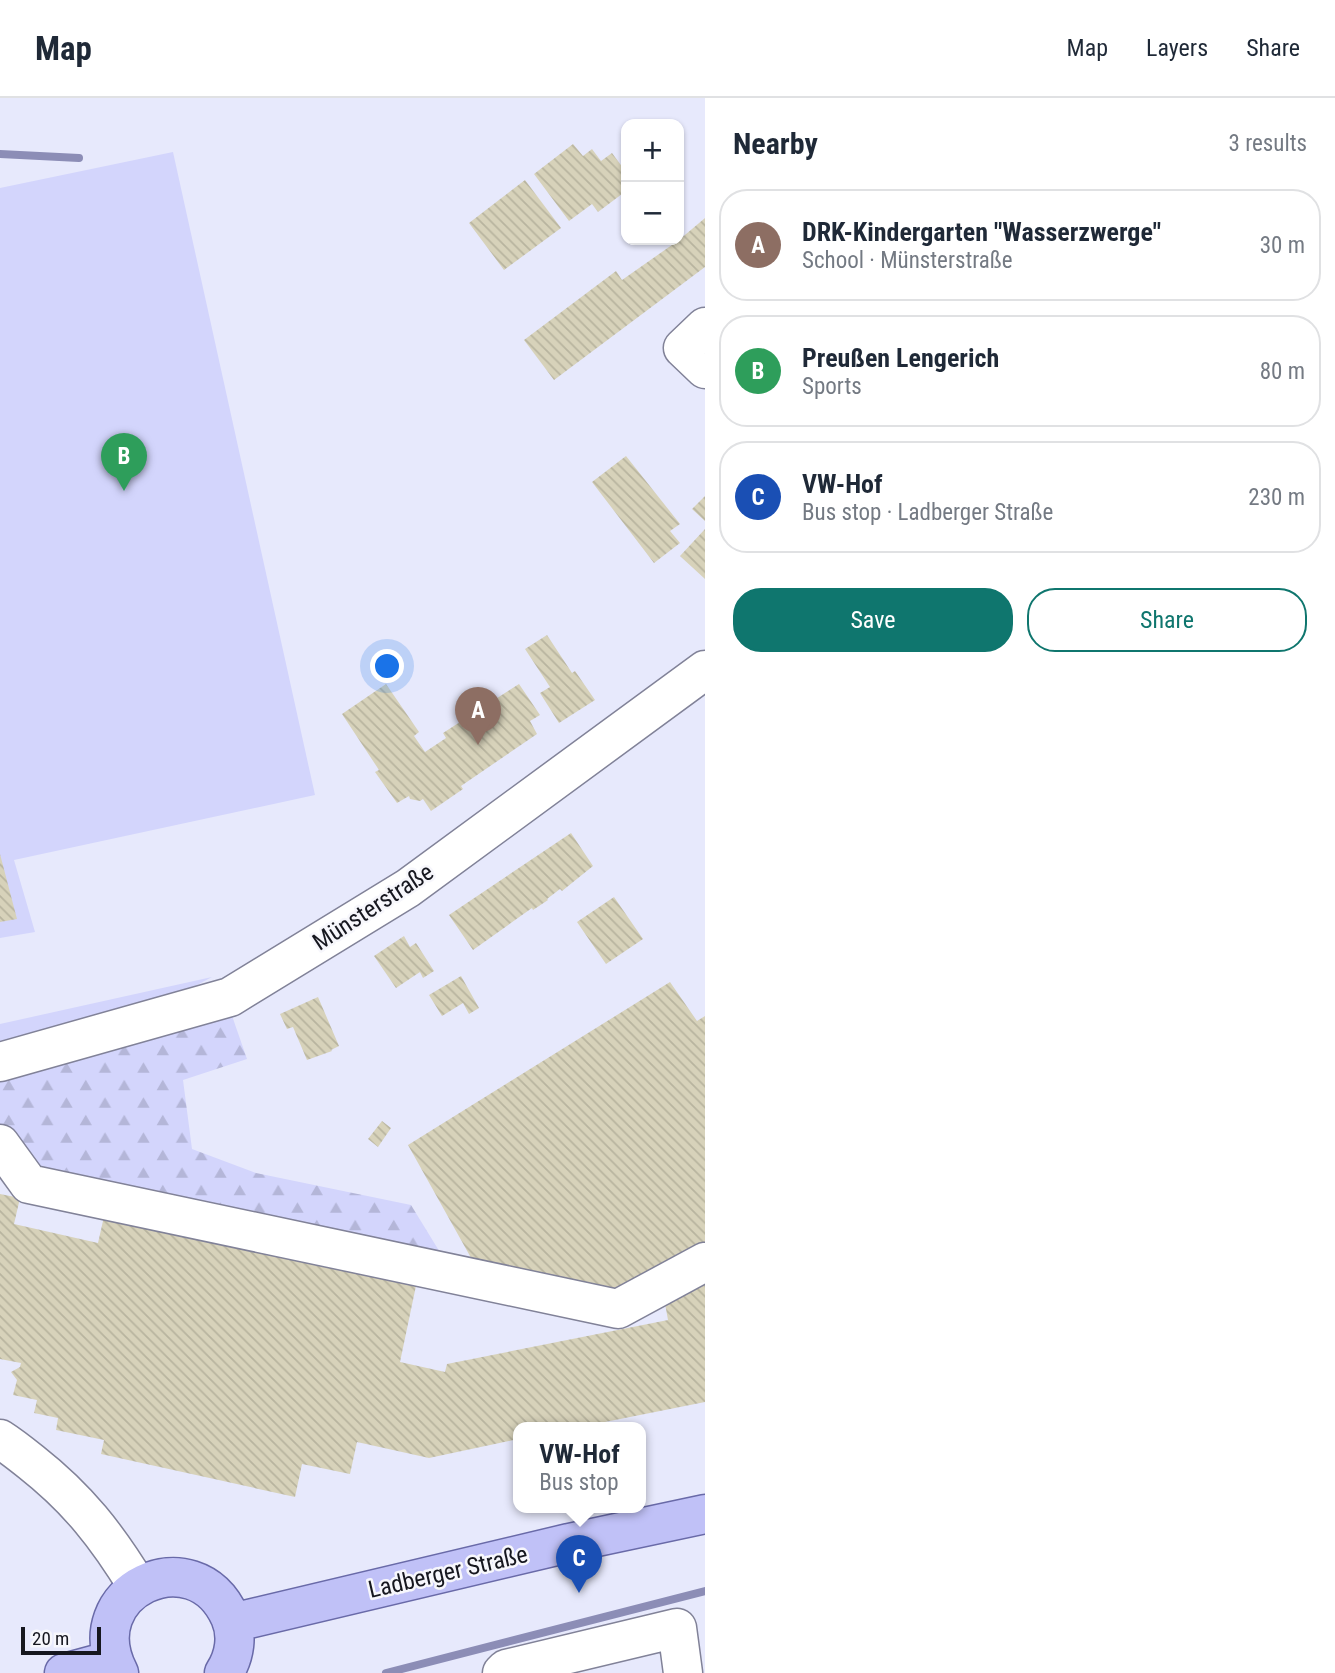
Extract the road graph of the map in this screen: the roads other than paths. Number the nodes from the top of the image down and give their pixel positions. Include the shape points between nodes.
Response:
1 (705, 327) edge
2 (705, 369) edge
3 (705, 670) edge
4 (0, 1062) edge
5 (0, 1144) edge
6 (705, 1262) edge
7 (0, 1439) edge
8 (705, 1514) edge
9 (138, 1587) junction
10 (232, 1623) junction
11 (115, 1667) edge
12 (64, 1673) edge
13 (224, 1673) edge
14 (502, 1673) edge
15 (683, 1673) edge

1 - 2 street via 683,348
3 - 4 street, Münsterstraße via 408,888 230,998
5 - 6 street via 29,1184 618,1308
7 - 9 street via 85,1510
8 - 10 main road, Ladberger Straße
9 - 10 main road via 156,1579 194,1581 224,1605
9 - 11 main road via 115,1611 110,1627 108,1644
10 - 13 main road via 235,1644
11 - 12 main road
14 - 15 street via 677,1628

